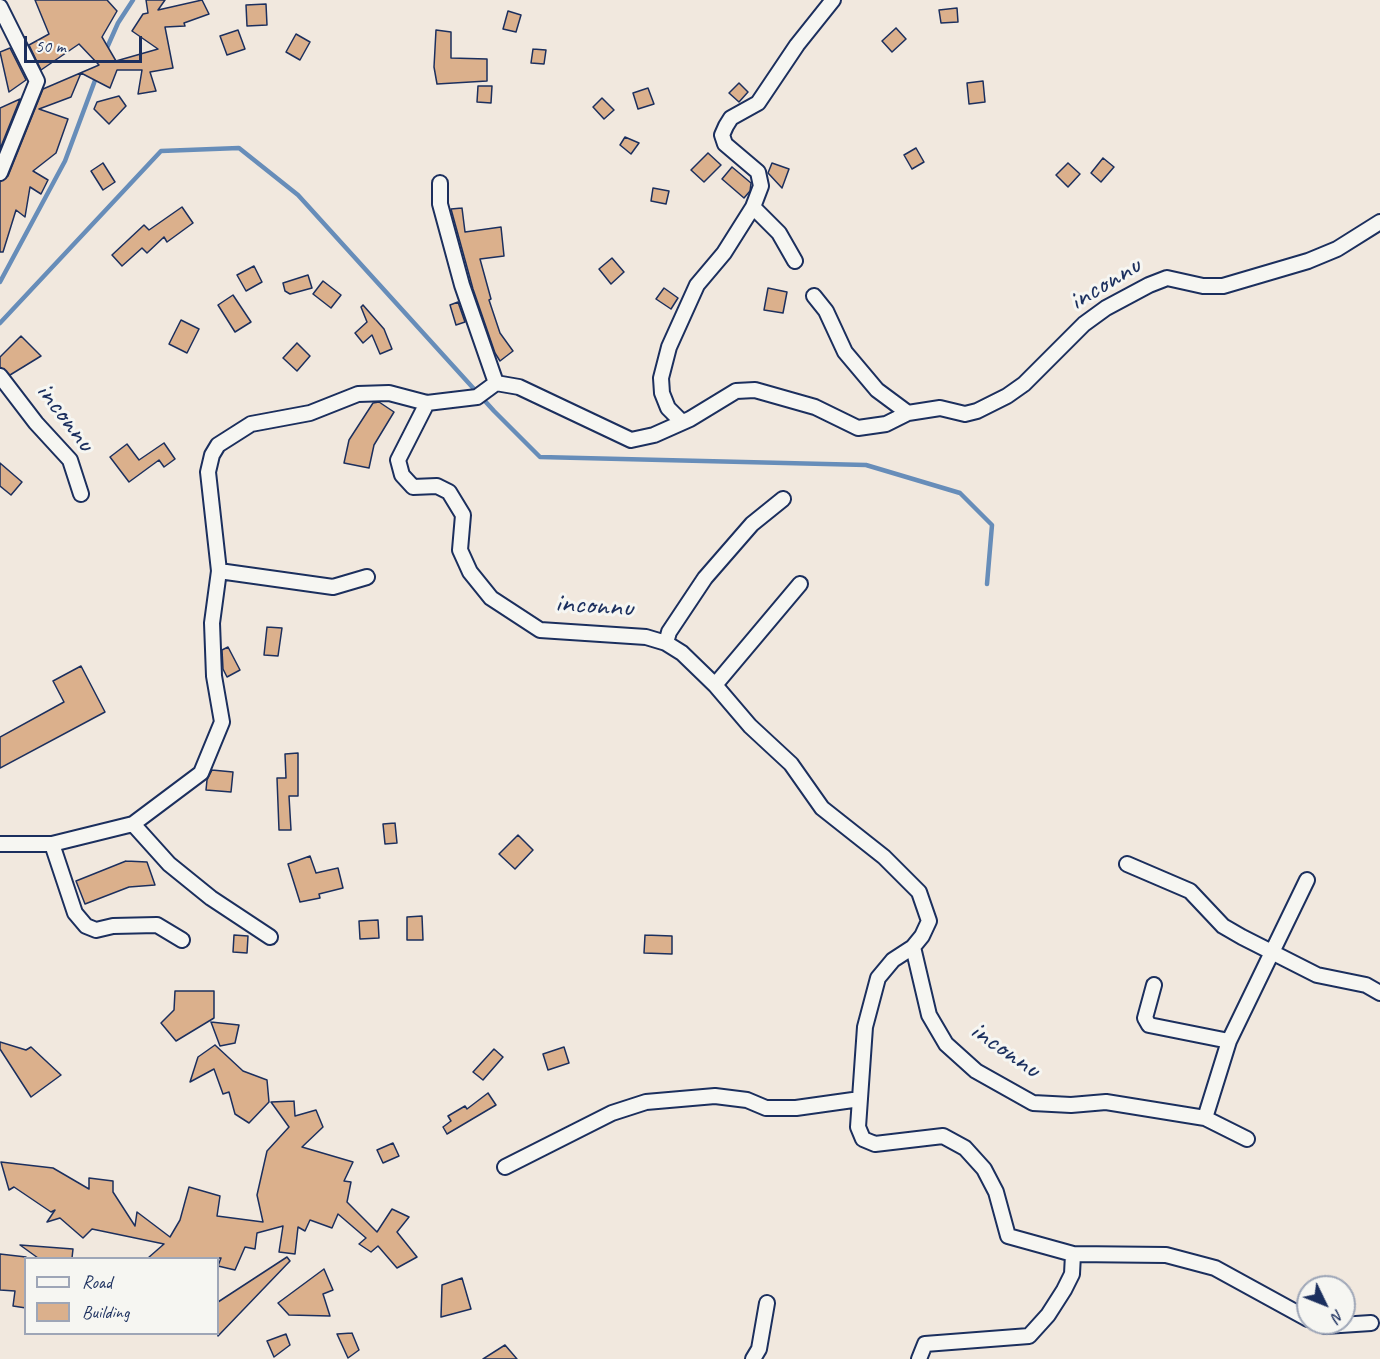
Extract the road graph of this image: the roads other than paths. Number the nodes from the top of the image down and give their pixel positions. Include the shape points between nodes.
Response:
1 (833, 0) edge
2 (0, 7) edge
3 (0, 173) edge
4 (440, 183) dead end
5 (753, 207) junction
6 (1380, 222) edge
7 (795, 261) dead end
8 (814, 296) dead end
9 (0, 376) edge
10 (494, 384) junction
11 (428, 403) junction
12 (908, 413) junction
13 (682, 422) junction
14 (81, 494) dead end
15 (783, 499) dead end
16 (219, 571) junction
17 (367, 577) dead end
18 (800, 584) dead end
19 (666, 643) junction
20 (715, 685) junction
21 (133, 824) junction
22 (0, 844) edge
23 (52, 844) junction
24 (1127, 864) dead end
25 (1307, 880) dead end
26 (270, 937) dead end
27 (182, 940) dead end
28 (913, 947) junction
29 (1270, 952) junction
30 (1154, 985) dead end
31 (1380, 993) edge
32 (1229, 1041) junction
33 (860, 1099) junction
34 (1205, 1118) junction
35 (1247, 1139) dead end
36 (505, 1167) dead end
37 (1073, 1254) junction
38 (767, 1303) dead end
39 (1296, 1312) edge
40 (1371, 1323) dead end
41 (1356, 1324) edge
42 (753, 1359) edge
43 (919, 1359) edge

1 - 5 street via 758,103 731,118 722,135 725,144 760,176 761,186
2 - 3 street via 36,81
4 - 10 street via 440,204
5 - 7 street via 779,233
5 - 13 street via 724,253 697,285 669,347 661,378 662,393 668,408
6 - 12 street, inconnu via 1337,249 1308,261 1223,286 1167,278 1149,285 1084,324 1007,396 964,414 940,408
8 - 12 street via 845,352 877,390
9 - 14 street, inconnu via 70,460
10 - 11 street via 477,397
10 - 13 street, inconnu via 519,387 631,440
11 - 16 street via 389,393 358,394 310,413 251,424 218,445 208,472
11 - 19 street, inconnu via 398,460 402,475 413,487 437,486 449,492 463,515 460,550 470,572 491,598 540,630 646,637
12 - 13 street, inconnu via 886,424 858,428 815,407 755,390 736,392
15 - 19 street, inconnu via 752,524 705,578 669,632
16 - 17 street via 333,587
16 - 21 street via 212,623 214,675 222,722 201,773
18 - 20 street
19 - 20 street, inconnu
20 - 28 street, inconnu via 791,765 822,808 884,857 920,892 929,921
21 - 23 street
21 - 26 street via 168,864
22 - 23 street
23 - 27 street via 75,913 86,926 96,930 157,925
24 - 29 street via 1190,891 1223,926
25 - 29 street
28 - 33 street, inconnu via 893,960 878,978 865,1028
28 - 34 street, inconnu via 929,1015 946,1044 976,1071 1033,1103 1106,1102
29 - 31 street via 1317,975 1366,985
29 - 32 street
30 - 32 street via 1145,1018 1149,1025
32 - 34 street
33 - 36 street via 796,1108 766,1108 747,1100 715,1096 646,1102 612,1113
33 - 37 street, inconnu via 858,1127 862,1139 875,1144 943,1136 965,1148 984,1169 996,1192 1008,1236
34 - 35 street, inconnu
37 - 39 street, inconnu via 1166,1255 1215,1268
37 - 43 street via 1072,1274 1064,1290 1029,1336 925,1344
38 - 42 street via 761,1342
40 - 41 street

